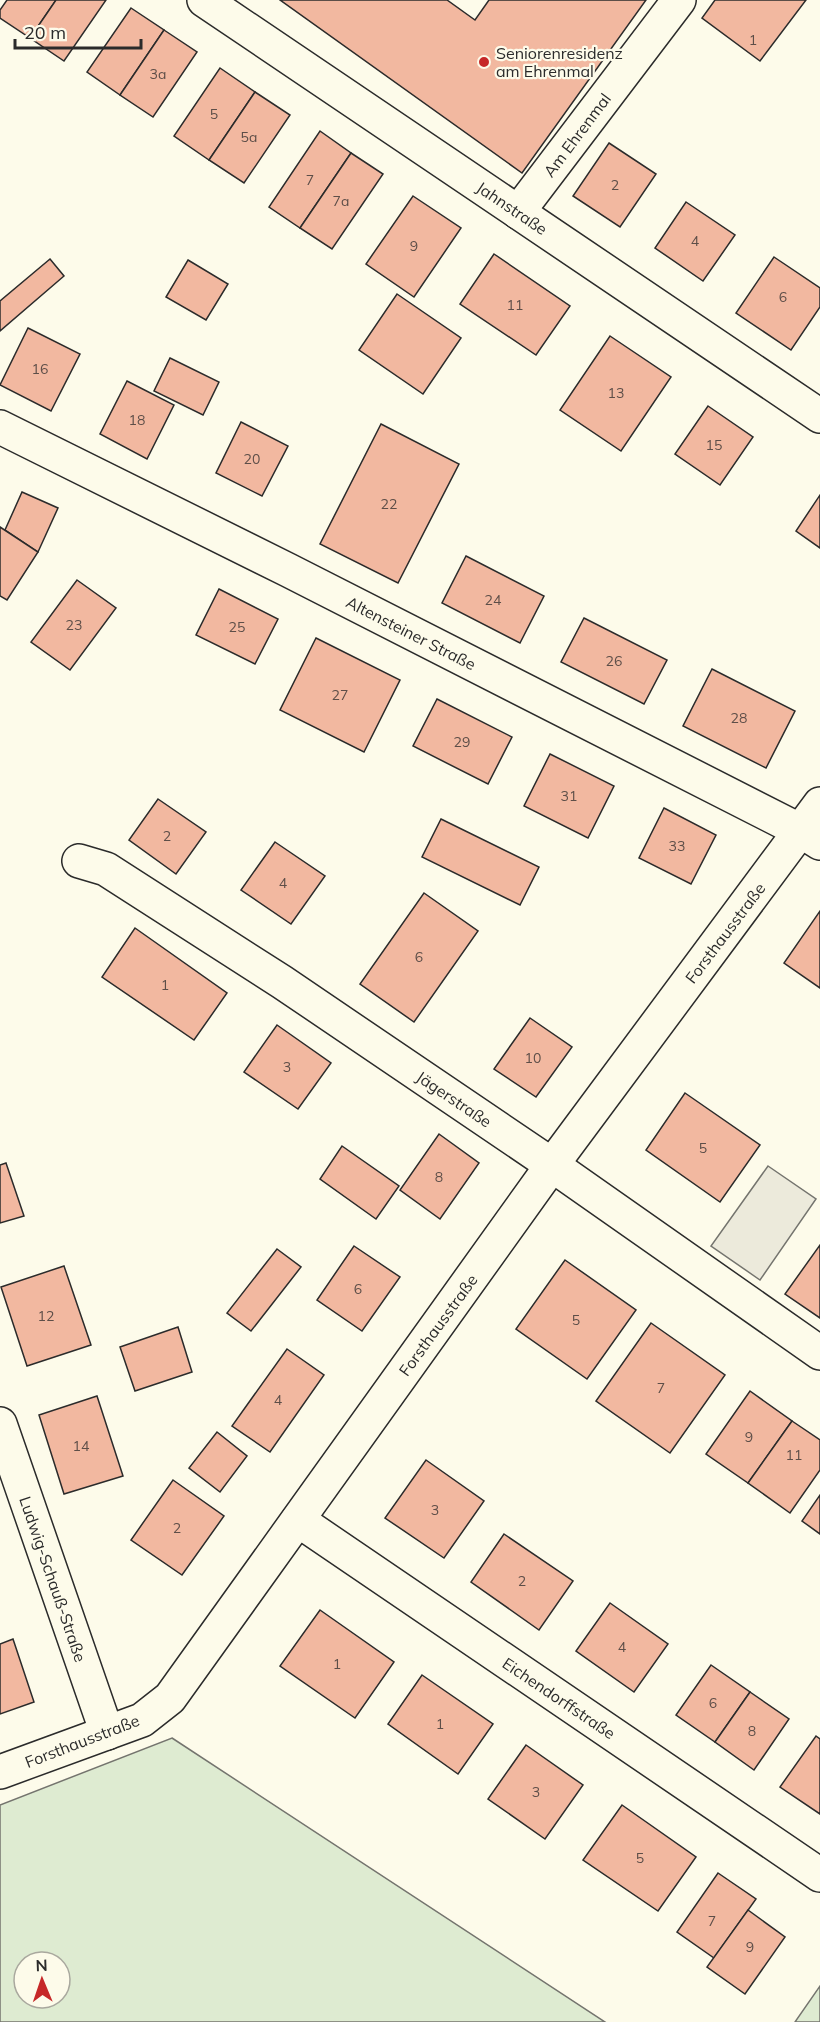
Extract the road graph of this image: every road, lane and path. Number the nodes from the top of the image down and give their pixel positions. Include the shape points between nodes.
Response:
1 (680, 0) edge
2 (223, 5) edge
3 (518, 212) junction
4 (820, 416) edge
5 (0, 427) edge
6 (820, 804) edge
7 (811, 837) edge
8 (79, 861) dead end
9 (552, 1165) junction
10 (820, 1353) edge
11 (0, 1424) edge
12 (298, 1520) junction
13 (107, 1733) junction
14 (0, 1772) edge
15 (820, 1875) edge

1 - 3 street, Am Ehrenmal
2 - 3 street, Jahnstraße
3 - 4 street, Jahnstraße
5 - 7 street, Altensteiner Straße
6 - 7 street, Forsthausstraße
7 - 9 street, Forsthausstraße
8 - 9 street, Jägerstraße via 106,869 282,982
9 - 10 street, Jägerstraße
9 - 12 street, Forsthausstraße
11 - 13 street, Ludwig-Schauß-Straße
12 - 13 street, Forsthausstraße via 170,1698 142,1719
12 - 15 street, Eichendorffstraße
13 - 14 street, Forsthausstraße

